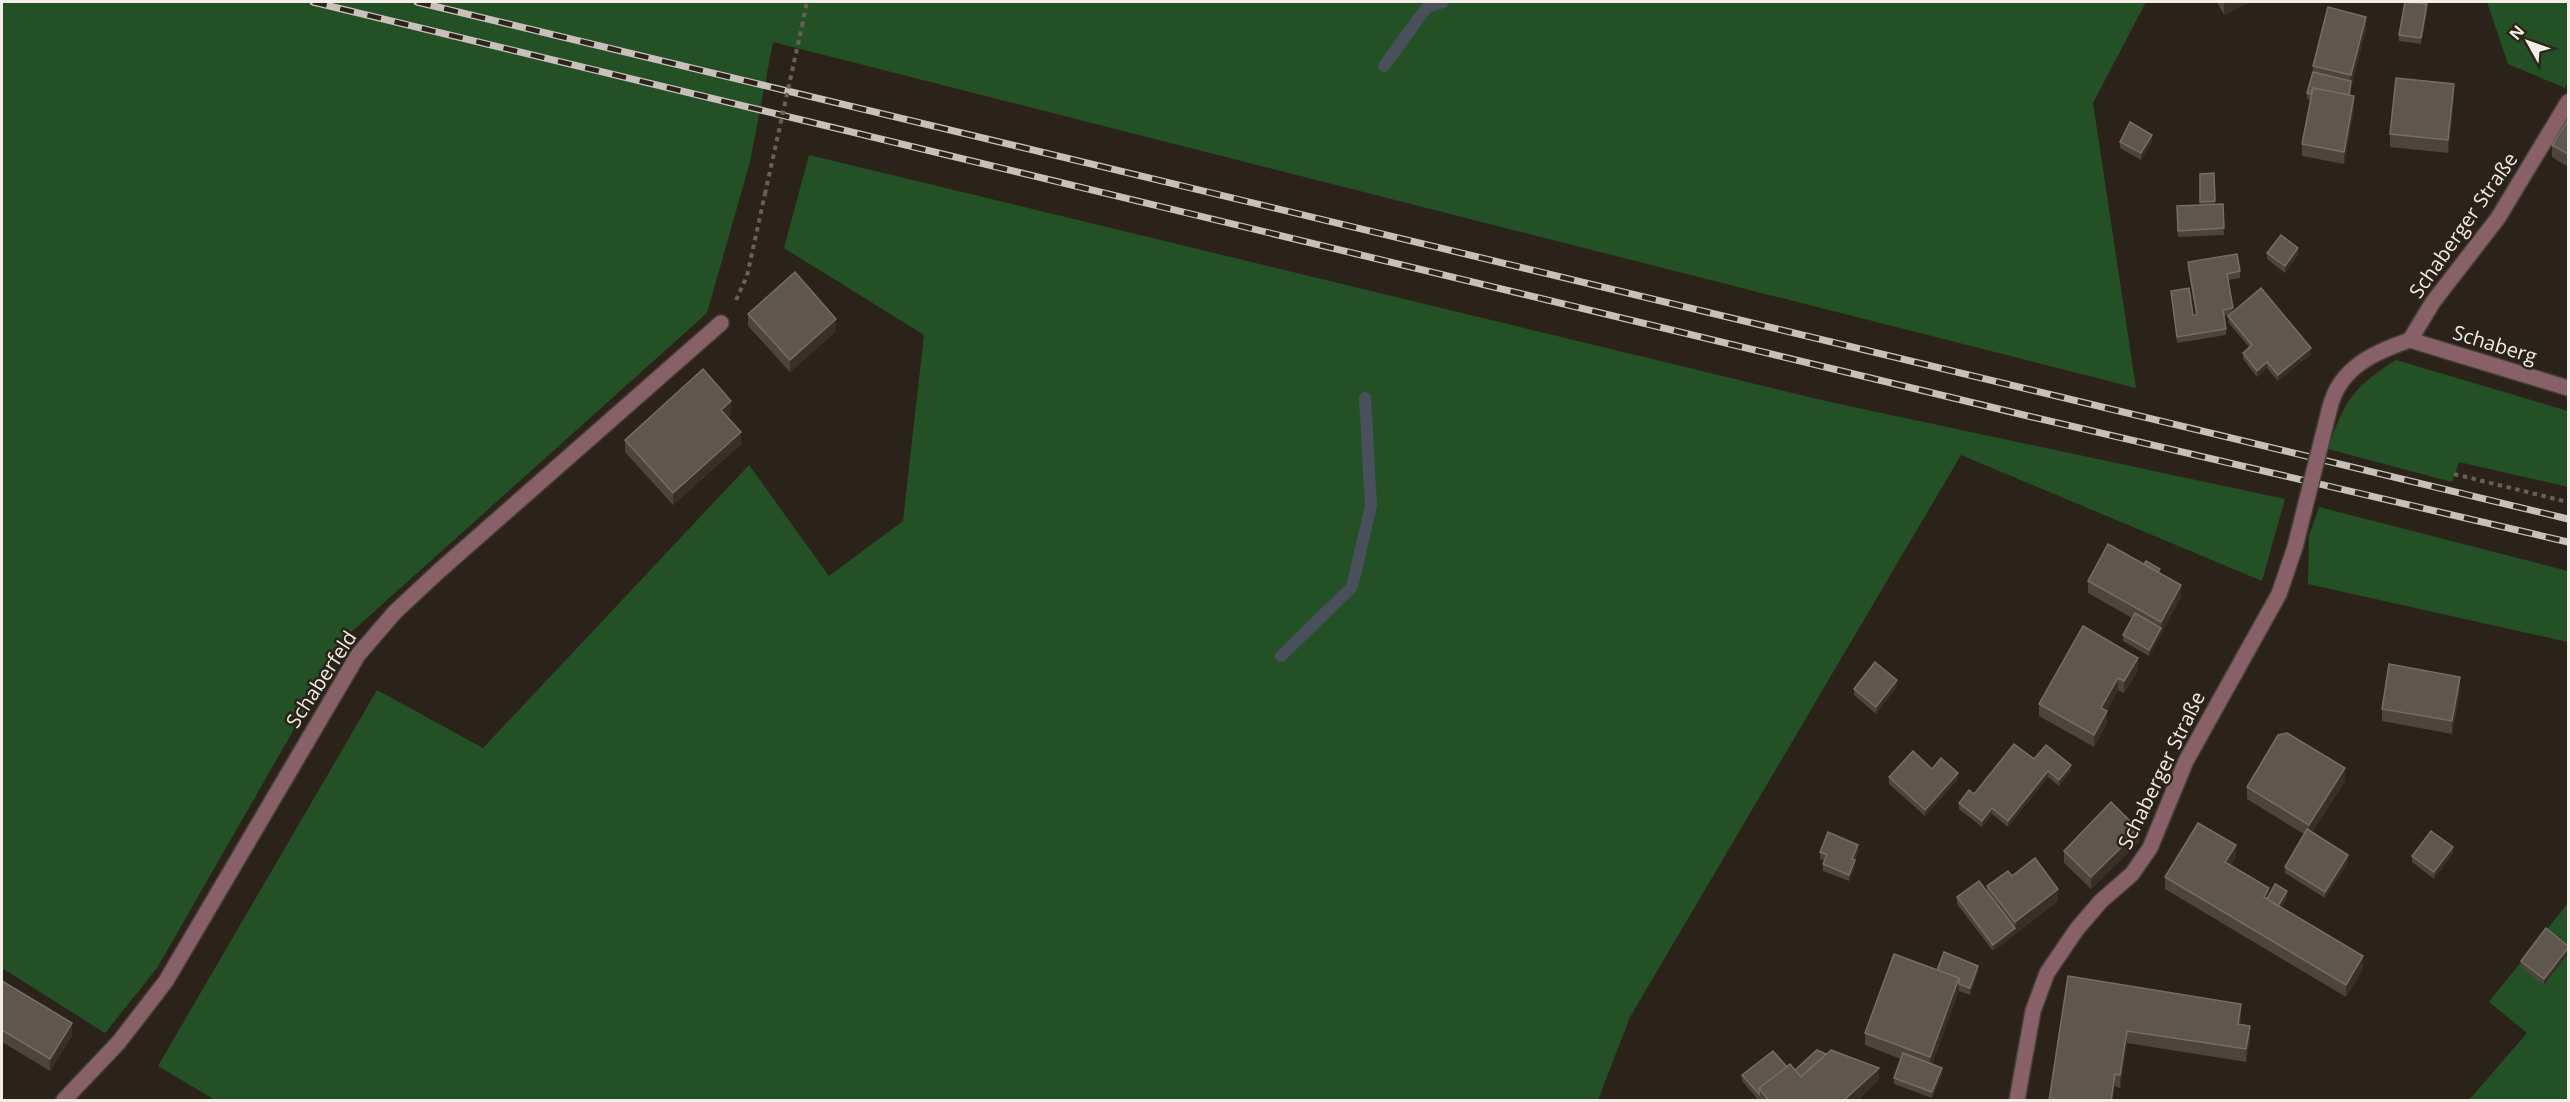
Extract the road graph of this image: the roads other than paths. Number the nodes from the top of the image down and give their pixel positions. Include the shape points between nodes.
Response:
1 (2568, 102) edge
2 (721, 323) road end
3 (2410, 340) junction
4 (2568, 388) edge
5 (63, 1101) edge
6 (2017, 1101) edge

1 - 3 street, Schaberger Straße via 2498,218 2433,302
2 - 5 street, Schaberfeld via 439,570 358,655 166,981 119,1042
3 - 4 street, Schaberg
3 - 6 street, Schaberger Straße, bridge via 2374,353 2348,372 2332,396 2295,547 2278,594 2186,761 2150,848 2132,874 2077,929 2047,973 2035,1004

